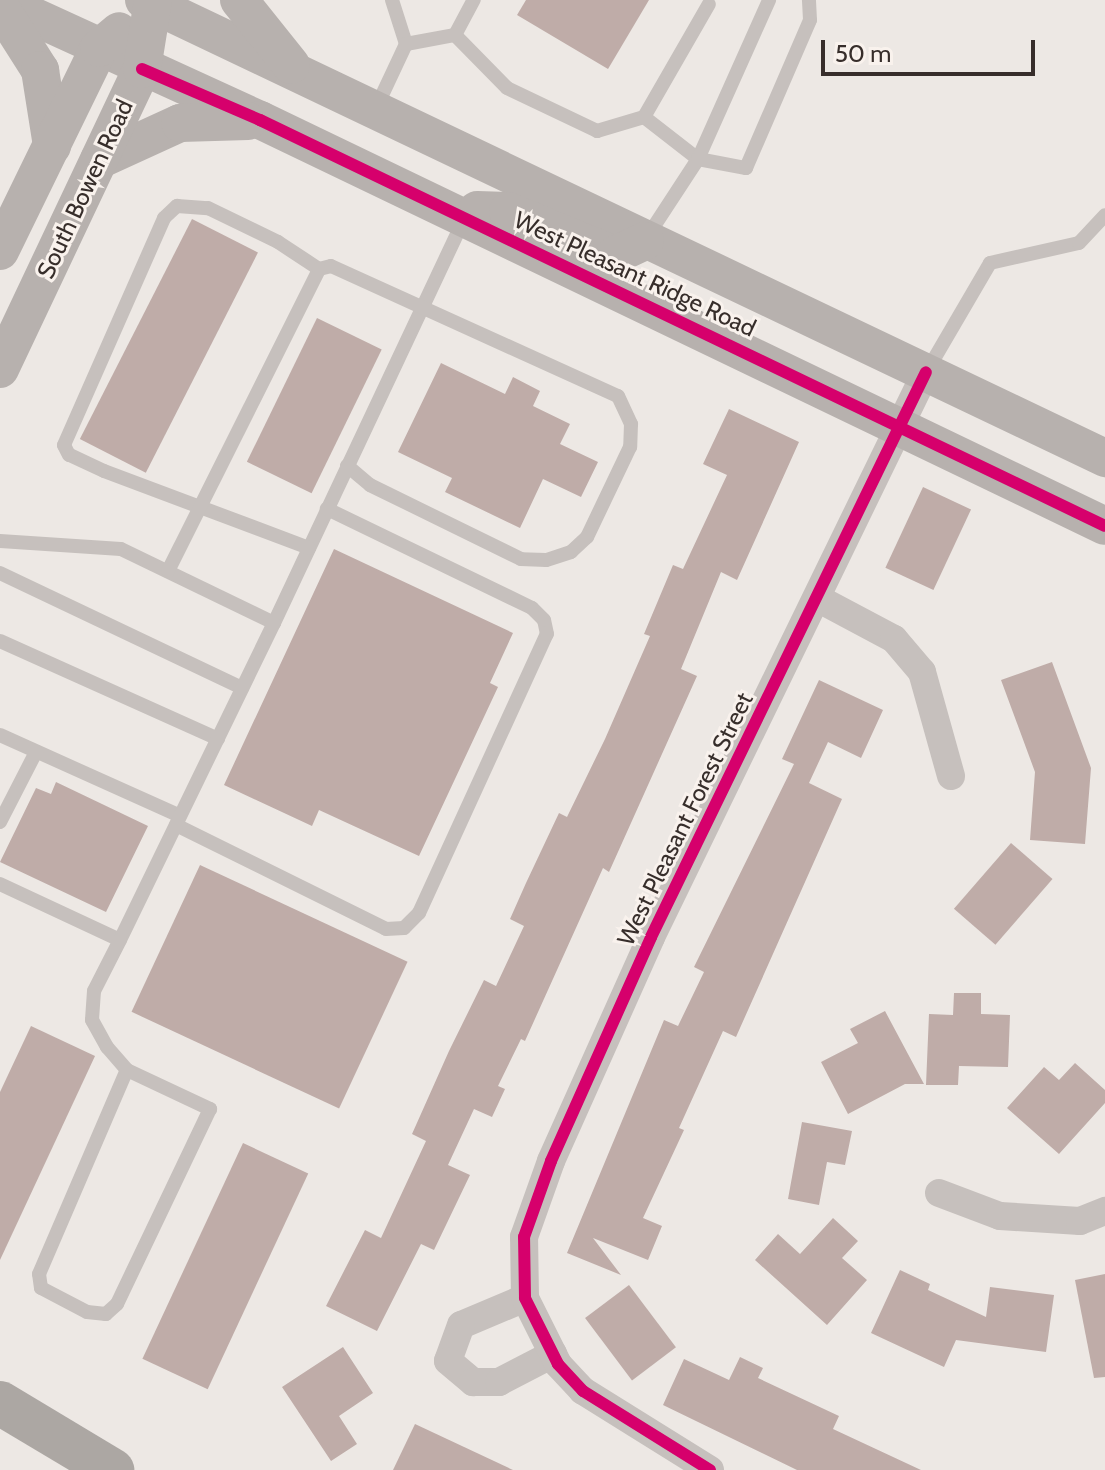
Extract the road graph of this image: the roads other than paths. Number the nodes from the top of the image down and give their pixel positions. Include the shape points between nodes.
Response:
1 (239, 0) edge
2 (392, 0) edge
3 (474, 0) edge
4 (769, 0) edge
5 (809, 0) edge
6 (149, 1) edge
7 (0, 4) edge
8 (709, 4) dead end
9 (455, 35) junction
10 (406, 44) junction
11 (99, 48) junction
12 (142, 69) junction
13 (301, 76) junction
14 (375, 110) junction
15 (644, 117) junction
16 (260, 120) junction
17 (52, 146) junction
18 (698, 159) junction
19 (99, 160) junction
20 (1105, 215) edge
21 (465, 218) junction
22 (645, 241) junction
23 (0, 251) edge
24 (319, 269) junction
25 (423, 307) junction
26 (0, 369) edge
27 (926, 372) junction
28 (899, 424) junction
29 (1105, 458) edge
30 (347, 466) junction
31 (200, 508) junction
32 (327, 509) junction
33 (1105, 526) edge
34 (0, 541) edge
35 (309, 548) junction
36 (168, 571) junction
37 (0, 573) edge
38 (817, 598) junction
39 (274, 623) junction
40 (0, 641) edge
41 (242, 688) junction
42 (0, 735) edge
43 (218, 739) junction
44 (36, 752) junction
45 (951, 776) dead end
46 (1, 817) edge
47 (178, 821) junction
48 (0, 884) edge
49 (120, 940) junction
50 (127, 1070) junction
51 (939, 1193) dead end
52 (1105, 1211) edge
53 (525, 1298) junction
54 (553, 1354) junction
55 (0, 1403) edge
56 (112, 1470) edge
57 (710, 1470) edge

1 - 13 street
2 - 10 lane
3 - 9 lane
4 - 18 lane
5 - 18 lane via 810,20 746,168
6 - 11 street, South Bowen Road
6 - 12 street, South Bowen Road
6 - 13 street, West Pleasant Ridge Road
7 - 11 street, West Pleasant Ridge Road
7 - 17 street via 40,70
8 - 15 lane
9 - 10 lane
9 - 15 lane via 507,88 597,131
10 - 14 lane
11 - 12 street, West Pleasant Ridge Road
11 - 17 street, South Bowen Road
12 - 16 street, West Pleasant Ridge Road
12 - 19 street, South Bowen Road
13 - 14 street, West Pleasant Ridge Road
14 - 22 street, West Pleasant Ridge Road
15 - 18 lane
16 - 19 street via 180,123
16 - 21 street, West Pleasant Ridge Road
17 - 23 street, South Bowen Road
18 - 22 lane
19 - 26 street, South Bowen Road
20 - 27 lane via 1079,243 990,263
21 - 22 street via 477,210 508,211 615,255 632,252
21 - 25 lane
21 - 28 street, West Pleasant Ridge Road
22 - 27 street, West Pleasant Ridge Road
24 - 25 lane via 331,266
24 - 31 lane
24 - 31 lane via 208,208 177,206 164,218 64,445 81,460
25 - 30 lane
25 - 30 lane via 618,396 631,424 630,447 587,537 571,552 546,560 521,559 370,485
27 - 28 street, West Pleasant Forest Street
27 - 29 street, West Pleasant Ridge Road
28 - 33 street, West Pleasant Ridge Road
28 - 38 street, West Pleasant Forest Street
30 - 32 lane
31 - 35 lane
31 - 36 lane
32 - 35 lane
32 - 47 lane via 532,608 544,620 547,634 419,913 404,928 386,929
34 - 36 lane via 121,549
35 - 39 lane
36 - 39 lane
37 - 41 lane
38 - 45 street via 894,639 922,672
38 - 53 street, West Pleasant Forest Street via 651,937 551,1161 524,1237
39 - 41 lane
40 - 43 lane
41 - 43 lane
42 - 44 lane
43 - 47 lane
44 - 46 lane
44 - 47 lane
47 - 49 lane
48 - 49 lane
49 - 50 lane via 94,991 92,1020
50 - 50 lane via 210,1109 117,1304 106,1314 87,1312 41,1288 39,1274
51 - 52 street via 1000,1216 1080,1221
53 - 54 street
53 - 54 street via 461,1325 448,1361 473,1382 499,1382
54 - 57 street via 583,1391
55 - 56 highway

